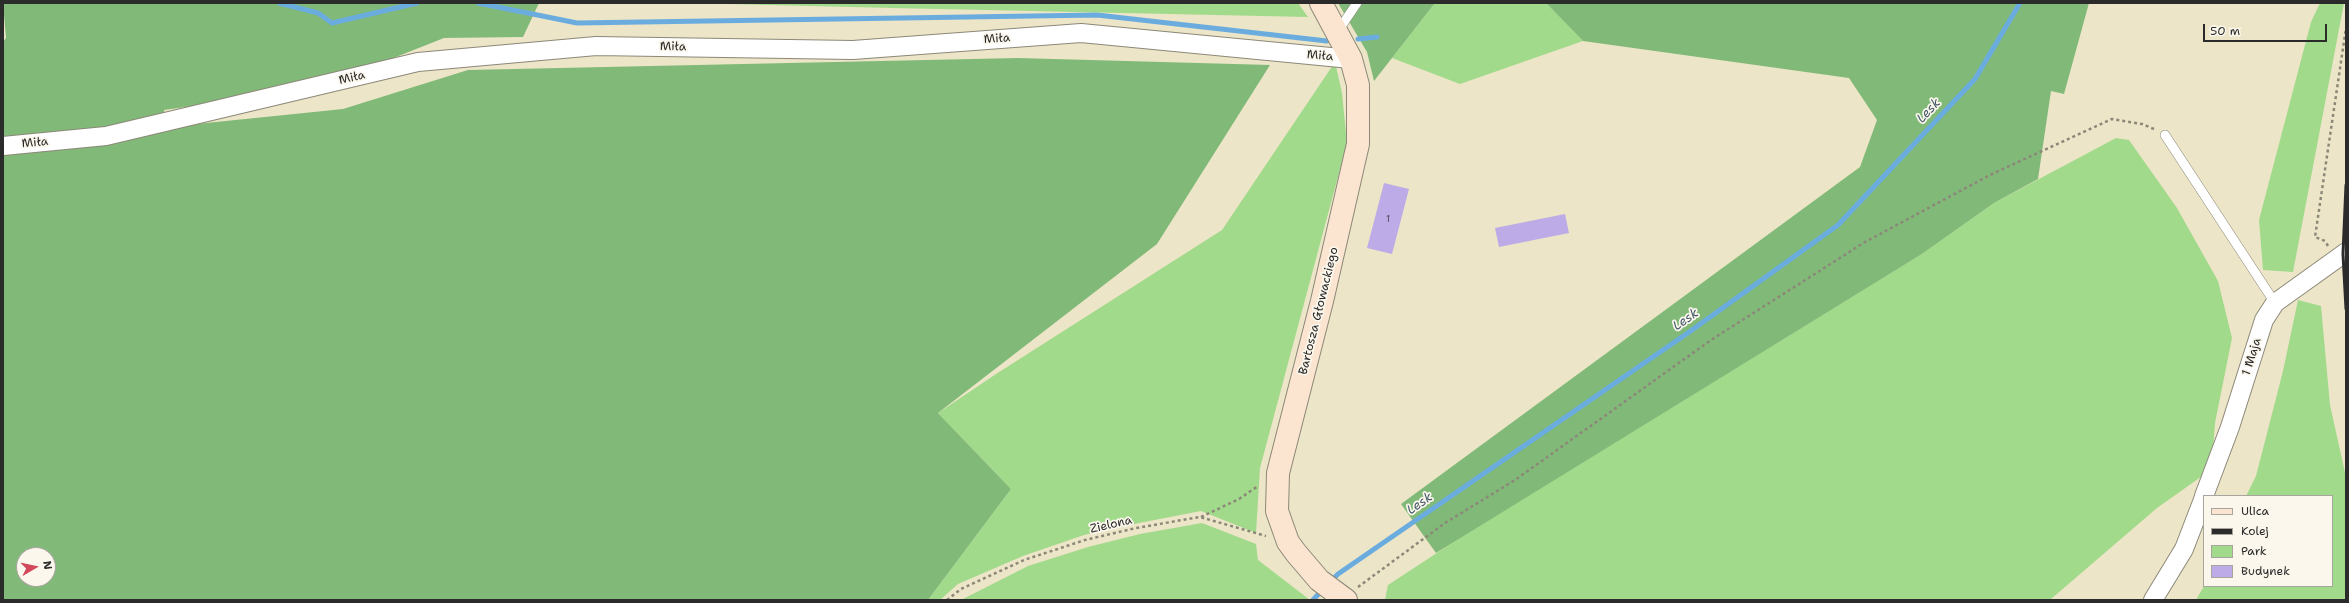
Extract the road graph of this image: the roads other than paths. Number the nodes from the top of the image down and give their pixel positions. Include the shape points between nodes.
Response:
1 (1321, 3) edge
2 (1357, 3) edge
3 (1338, 31) junction
4 (1351, 59) junction
5 (2165, 135) road end
6 (3, 146) edge
7 (2346, 252) edge
8 (2275, 304) junction
9 (2204, 495) edge
10 (2203, 499) edge
11 (1336, 592) edge
12 (2153, 600) edge

1 - 3 street, Bartosza Głowackiego
2 - 3 lane
3 - 4 street, Bartosza Głowackiego
4 - 6 street, Miła via 1081,34 853,50 596,46 418,62 106,136
4 - 11 street, Bartosza Głowackiego via 1358,85 1358,144 1322,301 1278,473 1277,511 1288,542
5 - 8 lane
7 - 8 street, 1 Maja
8 - 9 street, 1 Maja via 2264,320 2230,427
10 - 12 street, 1 Maja via 2184,549

